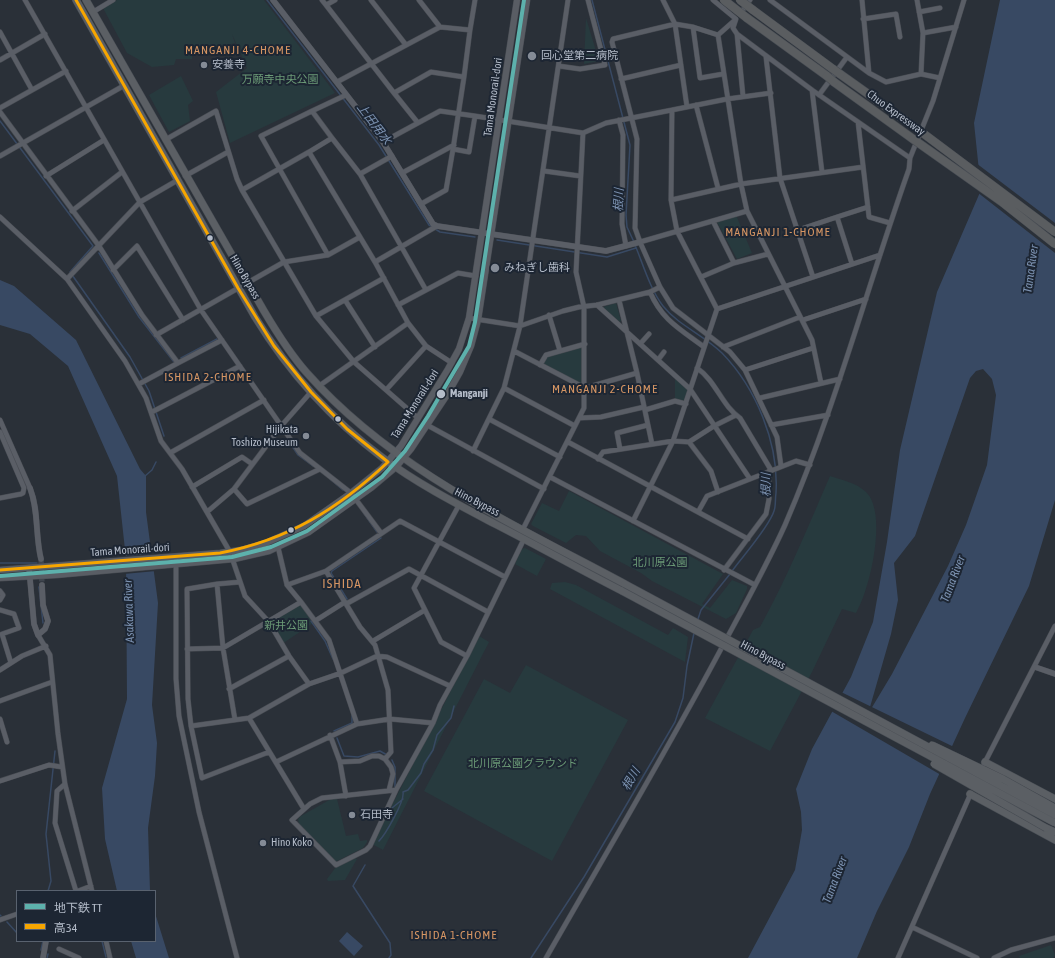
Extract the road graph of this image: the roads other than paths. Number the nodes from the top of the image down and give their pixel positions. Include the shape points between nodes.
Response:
1 (25, 0) edge
2 (76, 0) edge
3 (86, 0) edge
4 (113, 0) edge
5 (273, 0) edge
6 (322, 0) edge
7 (336, 0) edge
8 (371, 0) edge
9 (419, 0) edge
10 (475, 0) edge
11 (517, 0) edge
12 (527, 0) edge
13 (568, 0) edge
14 (588, 0) edge
15 (663, 0) edge
16 (712, 0) edge
17 (724, 0) edge
18 (740, 0) edge
19 (750, 0) edge
20 (770, 0) edge
21 (862, 0) edge
22 (917, 0) edge
23 (964, 0) edge
24 (326, 5) junction
25 (940, 8) dead end
26 (93, 12) junction
27 (919, 12) junction
28 (736, 19) junction
29 (864, 19) junction
30 (675, 24) junction
31 (440, 27) junction
32 (693, 27) junction
33 (956, 27) junction
34 (470, 30) junction
35 (0, 32) edge
36 (923, 33) junction
37 (45, 34) junction
38 (737, 34) junction
39 (718, 35) junction
40 (900, 37) dead end
41 (406, 45) junction
42 (12, 53) junction
43 (766, 57) junction
44 (846, 57) junction
45 (0, 60) edge
46 (371, 63) junction
47 (681, 65) junction
48 (559, 66) junction
49 (66, 71) junction
50 (869, 73) junction
51 (723, 74) junction
52 (921, 74) junction
53 (464, 77) junction
54 (940, 78) junction
55 (621, 79) junction
56 (337, 82) junction
57 (125, 85) junction
58 (32, 90) junction
59 (812, 90) junction
60 (394, 93) junction
61 (771, 93) junction
62 (819, 95) junction
63 (343, 96) junction
64 (743, 96) junction
65 (727, 99) junction
66 (696, 105) junction
67 (86, 107) junction
68 (687, 107) junction
69 (0, 108) edge
70 (672, 110) junction
71 (312, 111) junction
72 (0, 112) edge
73 (458, 114) junction
74 (475, 116) junction
75 (631, 118) junction
76 (499, 120) junction
77 (620, 120) junction
78 (508, 122) junction
79 (858, 122) junction
80 (418, 123) junction
81 (550, 128) junction
82 (583, 133) junction
83 (332, 138) junction
84 (104, 140) junction
85 (165, 140) junction
86 (383, 142) junction
87 (23, 143) junction
88 (453, 147) junction
89 (228, 152) junction
90 (309, 152) junction
91 (0, 156) edge
92 (389, 158) junction
93 (910, 158) junction
94 (863, 167) junction
95 (278, 169) junction
96 (544, 171) junction
97 (122, 172) junction
98 (822, 172) junction
99 (402, 173) junction
100 (360, 174) junction
101 (46, 176) junction
102 (185, 176) junction
103 (580, 176) junction
104 (780, 178) junction
105 (178, 180) junction
106 (740, 184) junction
107 (718, 188) junction
108 (242, 190) junction
109 (671, 200) junction
110 (140, 202) junction
111 (421, 204) junction
112 (868, 208) junction
113 (72, 211) junction
114 (747, 211) junction
115 (0, 217) edge
116 (837, 217) junction
117 (713, 221) junction
118 (890, 223) junction
119 (436, 227) junction
120 (798, 230) junction
121 (677, 231) junction
122 (482, 232) junction
123 (1055, 232) edge
124 (491, 234) junction
125 (360, 237) junction
126 (640, 242) junction
127 (532, 243) junction
128 (1055, 244) edge
129 (99, 246) junction
130 (626, 246) junction
131 (402, 247) junction
132 (578, 250) junction
133 (768, 254) junction
134 (328, 255) junction
135 (880, 255) junction
136 (284, 262) junction
137 (375, 262) junction
138 (734, 264) junction
139 (852, 264) junction
140 (113, 270) junction
141 (476, 276) junction
142 (701, 276) junction
143 (70, 277) junction
144 (813, 277) junction
145 (384, 278) junction
146 (247, 282) junction
147 (785, 286) junction
148 (660, 287) junction
149 (238, 288) junction
150 (426, 290) junction
151 (650, 292) junction
152 (866, 299) junction
153 (345, 300) junction
154 (619, 300) junction
155 (398, 305) junction
156 (597, 306) junction
157 (584, 307) junction
158 (717, 309) junction
159 (201, 310) junction
160 (549, 315) junction
161 (316, 316) junction
162 (469, 318) junction
163 (802, 319) junction
164 (183, 320) junction
165 (478, 320) junction
166 (408, 323) junction
167 (520, 326) junction
168 (628, 334) junction
169 (649, 334) dead end
170 (156, 335) junction
171 (708, 336) junction
172 (222, 340) junction
173 (585, 344) junction
174 (640, 344) junction
175 (426, 346) junction
176 (704, 346) junction
177 (375, 347) junction
178 (723, 347) junction
179 (813, 348) junction
180 (514, 351) junction
181 (560, 351) junction
182 (664, 352) dead end
183 (658, 360) junction
184 (354, 362) junction
185 (178, 363) junction
186 (452, 363) junction
187 (540, 365) junction
188 (240, 366) junction
189 (697, 368) junction
190 (746, 370) junction
191 (637, 373) junction
192 (840, 379) junction
193 (142, 382) junction
194 (821, 383) junction
195 (319, 386) junction
196 (504, 388) junction
197 (585, 388) junction
198 (690, 389) junction
199 (386, 390) junction
200 (311, 392) junction
201 (760, 398) junction
202 (264, 400) junction
203 (686, 404) junction
204 (645, 408) junction
205 (155, 411) junction
206 (828, 414) junction
207 (736, 415) junction
208 (418, 418) junction
209 (579, 418) junction
210 (489, 419) junction
211 (1, 423) edge
212 (282, 425) junction
213 (427, 425) junction
214 (648, 425) junction
215 (771, 425) junction
216 (575, 426) junction
217 (714, 426) junction
218 (0, 432) edge
219 (673, 441) junction
220 (568, 442) junction
221 (689, 442) junction
222 (652, 444) junction
223 (620, 449) junction
224 (473, 452) junction
225 (170, 453) junction
226 (395, 454) junction
227 (560, 457) junction
228 (403, 459) junction
229 (598, 459) junction
230 (388, 462) junction
231 (252, 464) junction
232 (810, 464) junction
233 (781, 466) junction
234 (396, 467) junction
235 (320, 468) junction
236 (771, 470) junction
237 (550, 477) junction
238 (750, 479) junction
239 (651, 486) junction
240 (192, 487) junction
241 (30, 488) joint
242 (234, 489) junction
243 (544, 489) junction
244 (718, 492) junction
245 (351, 493) junction
246 (0, 498) edge
247 (357, 499) junction
248 (459, 505) junction
249 (207, 512) junction
250 (698, 512) junction
251 (633, 521) junction
252 (523, 529) junction
253 (381, 533) junction
254 (524, 539) junction
255 (748, 539) junction
256 (440, 542) junction
257 (278, 547) junction
258 (230, 552) junction
259 (174, 557) junction
260 (41, 559) tunnel mouth
261 (234, 560) junction
262 (175, 566) junction
263 (29, 568) junction
264 (0, 570) edge
265 (726, 570) junction
266 (326, 571) junction
267 (421, 575) junction
268 (30, 577) junction
269 (505, 577) junction
270 (0, 578) edge
271 (240, 582) junction
272 (217, 584) junction
273 (42, 585) tunnel mouth
274 (287, 585) junction
275 (755, 585) junction
276 (623, 587) junction
277 (0, 591) edge
278 (0, 600) edge
279 (301, 602) junction
280 (346, 603) junction
281 (0, 610) edge
282 (425, 610) junction
283 (488, 612) junction
284 (315, 621) junction
285 (269, 622) junction
286 (1055, 626) edge
287 (38, 635) junction
288 (373, 640) junction
289 (46, 646) junction
290 (223, 648) junction
291 (187, 649) junction
292 (289, 656) junction
293 (377, 656) junction
294 (467, 656) junction
295 (11, 663) junction
296 (1035, 667) junction
297 (0, 670) edge
298 (341, 673) junction
299 (1055, 674) edge
300 (52, 682) junction
301 (309, 684) junction
302 (450, 686) junction
303 (228, 689) junction
304 (0, 701) edge
305 (249, 718) junction
306 (390, 719) junction
307 (0, 720) edge
308 (235, 720) junction
309 (433, 723) junction
310 (357, 724) junction
311 (191, 726) junction
312 (892, 732) junction
313 (330, 735) junction
314 (7, 742) dead end
315 (270, 752) junction
316 (385, 759) junction
317 (276, 762) junction
318 (340, 762) junction
319 (985, 762) junction
320 (62, 766) junction
321 (0, 781) edge
322 (65, 784) junction
323 (389, 790) junction
324 (396, 790) junction
325 (970, 794) junction
326 (346, 796) junction
327 (1055, 799) edge
328 (1055, 808) edge
329 (304, 809) junction
330 (1055, 815) edge
331 (1055, 823) edge
332 (1055, 832) edge
333 (1055, 840) edge
334 (91, 889) edge
335 (77, 890) edge
336 (16, 914) edge
337 (0, 920) edge
338 (912, 927) junction
339 (1055, 938) edge
340 (46, 942) edge
341 (106, 942) edge
342 (59, 949) dead end
343 (973, 957) edge
344 (43, 958) edge
345 (79, 958) edge
346 (110, 958) edge
347 (237, 958) edge
348 (546, 958) edge
349 (898, 958) edge
350 (994, 958) edge

1 - 37 street
2 - 57 highway, Hino Bypass
3 - 26 highway, Hino Bypass
4 - 26 street
5 - 56 street
6 - 24 street
7 - 24 street
8 - 41 street
9 - 31 street
10 - 34 street
11 - 76 main road, Tama Monorail-dori
12 - 78 main road, Tama Monorail-dori
13 - 48 street
14 - 48 street via 605,65 580,69
15 - 30 street
16 - 28 street
17 - 128 highway, Chuo Expressway, bridge via 1002,202
18 - 123 highway, Chuo Expressway, bridge
19 - 28 street
20 - 44 street
21 - 29 street
22 - 27 street
23 - 33 street
24 - 46 street
25 - 27 street
26 - 85 highway, Hino Bypass
27 - 36 street
28 - 38 street via 733,28
28 - 39 street
29 - 40 street via 896,14
29 - 50 street
30 - 32 street
30 - 47 street
30 - 55 street via 613,39
31 - 34 street
31 - 41 street
32 - 39 street
32 - 51 street via 700,78
33 - 36 street
33 - 54 street
34 - 53 street
35 - 42 street
36 - 52 street
37 - 42 street
37 - 49 street
38 - 43 street
38 - 64 street
39 - 51 street
41 - 46 street
42 - 45 street
42 - 58 street
43 - 59 street
43 - 61 street
44 - 50 street
44 - 62 street
46 - 56 street
46 - 60 street
47 - 55 street
47 - 68 street
48 - 81 street
49 - 58 street
49 - 67 street
50 - 52 street via 886,82
51 - 65 street
52 - 54 street
53 - 60 street via 431,72
53 - 73 street
54 - 93 street
55 - 75 street
56 - 63 street
57 - 67 street
57 - 105 highway, Hino Bypass
58 - 69 street
59 - 62 street
59 - 98 street
60 - 80 street
61 - 64 street
61 - 104 street
62 - 79 street
63 - 71 street
63 - 86 street
64 - 65 street
65 - 66 street
65 - 106 street
66 - 68 street
66 - 107 street
67 - 84 street
67 - 87 street
68 - 70 street
70 - 75 street
70 - 109 street
71 - 83 street
71 - 95 street via 261,136
72 - 87 street
73 - 74 street
73 - 80 street via 440,111
73 - 88 street
74 - 76 street
74 - 88 street via 469,152
75 - 77 street
75 - 126 street via 638,139 635,228
76 - 78 street
76 - 122 main road, Tama Monorail-dori
77 - 82 street
77 - 130 street via 622,224
78 - 81 street
78 - 124 main road, Tama Monorail-dori
79 - 93 street
79 - 94 street
80 - 86 street
81 - 82 street
81 - 96 street
82 - 103 street
83 - 90 street
83 - 100 street
84 - 97 street
84 - 101 street
85 - 89 street via 216,111
85 - 102 highway, Hino Bypass
86 - 92 street
87 - 91 street
87 - 101 street
88 - 99 street
88 - 111 street via 446,190
89 - 102 street
89 - 108 street
90 - 95 street
90 - 125 street
92 - 99 street
92 - 100 street
93 - 118 street via 909,169
94 - 98 street
94 - 112 street
95 - 108 street
95 - 134 street
96 - 103 street
96 - 127 street
97 - 110 street
97 - 113 street
98 - 104 street
99 - 111 street
100 - 131 street
101 - 113 street
102 - 146 highway, Hino Bypass
103 - 132 street
104 - 106 street
104 - 120 street
105 - 110 street
105 - 149 highway, Hino Bypass
106 - 107 street
106 - 114 street
107 - 109 street
108 - 136 street
109 - 121 street
110 - 129 street
110 - 159 street
111 - 119 street
112 - 116 street
112 - 118 street via 869,217
113 - 129 street
114 - 117 street
114 - 133 street
115 - 143 street
116 - 120 street
116 - 139 street
117 - 121 street
117 - 138 street
118 - 135 street
119 - 122 street
119 - 131 street
120 - 144 street
121 - 126 street
121 - 142 street
122 - 124 street
122 - 141 main road, Tama Monorail-dori
124 - 127 street
124 - 165 main road, Tama Monorail-dori
125 - 134 street
125 - 137 street
126 - 130 street
126 - 148 street
127 - 132 street
127 - 167 street
129 - 140 street
129 - 143 street
130 - 132 street via 606,251
131 - 137 street
131 - 150 street
132 - 157 street via 576,272
133 - 138 street
133 - 147 street
134 - 136 street
135 - 139 street
135 - 152 street
136 - 146 street
136 - 161 street
137 - 145 street
138 - 142 street
139 - 144 street
140 - 164 street via 137,246
140 - 170 street
141 - 150 street via 458,273
141 - 162 main road, Tama Monorail-dori
142 - 158 street
143 - 193 street via 103,329
144 - 147 street
145 - 153 street
145 - 155 street
146 - 149 street
146 - 195 highway, Hino Bypass via 291,353
147 - 158 street
147 - 163 street
148 - 151 street
148 - 171 street via 673,308
149 - 159 street
149 - 200 highway, Hino Bypass via 274,346
150 - 155 street
151 - 154 street
151 - 176 street via 664,316
152 - 163 street
152 - 192 street
153 - 161 street
153 - 177 street
154 - 156 street
154 - 168 street
155 - 166 street
156 - 157 street
156 - 168 street
157 - 160 street
157 - 173 street
158 - 171 street
159 - 164 street
159 - 172 street
160 - 167 street
160 - 181 street
161 - 184 street
162 - 165 street
162 - 186 main road, Tama Monorail-dori
163 - 178 street
163 - 179 street
164 - 170 street
165 - 167 street
165 - 213 main road, Tama Monorail-dori via 460,372
166 - 175 street
166 - 177 street
167 - 180 street
168 - 174 street
168 - 191 street
169 - 174 street
170 - 185 street
171 - 176 street
171 - 178 street
172 - 185 street
172 - 188 street
173 - 181 street
173 - 197 street
174 - 183 street
175 - 186 street
175 - 199 street
176 - 189 street
177 - 184 street
178 - 190 street
179 - 190 street
179 - 194 street
180 - 187 street
180 - 196 street
181 - 187 street via 546,355
182 - 183 street
183 - 198 street
184 - 195 street
184 - 199 street
185 - 193 street
186 - 208 main road, Tama Monorail-dori
187 - 197 street
188 - 202 street
188 - 205 street
189 - 198 street
189 - 207 street
190 - 201 street
191 - 197 street
191 - 204 street
192 - 194 street
192 - 206 street
193 - 205 street
194 - 201 street
195 - 226 highway, Hino Bypass via 348,415
196 - 210 street
196 - 216 street
197 - 209 street via 584,408
198 - 203 street
198 - 217 street
199 - 208 street
200 - 212 street
200 - 230 highway, Hino Bypass via 352,433
201 - 215 street
202 - 212 street
202 - 225 street
203 - 204 street via 676,401
203 - 219 street
204 - 209 street via 601,417
204 - 214 street
205 - 225 street via 161,442
206 - 215 street
206 - 232 street
207 - 217 street
207 - 236 street via 758,445
208 - 226 main road, Tama Monorail-dori
209 - 216 street
210 - 224 street
210 - 227 street
211 - 241 street
212 - 231 street
212 - 235 street via 300,453
213 - 224 street
213 - 228 main road, Tama Monorail-dori
214 - 222 street
214 - 223 street via 617,433
215 - 233 street via 779,446
216 - 220 street
217 - 221 street
217 - 238 street
218 - 246 street via 24,488 21,494
219 - 221 street
219 - 222 street
219 - 239 street
220 - 227 street
220 - 229 street
221 - 244 street via 711,471
222 - 223 street
223 - 229 street via 603,452
224 - 243 street
225 - 240 street
226 - 228 highway, Hino Bypass
226 - 230 main road, Tama Monorail-dori
227 - 237 street
228 - 234 main road, Tama Monorail-dori
228 - 252 highway, Hino Bypass
229 - 239 street
230 - 234 highway, Hino Bypass
230 - 245 main road, Tama Monorail-dori
231 - 240 street via 242,457
231 - 242 street
232 - 233 street via 796,461
232 - 275 street via 784,527
233 - 236 street
234 - 247 main road, Tama Monorail-dori
234 - 248 highway, Hino Bypass
235 - 242 street via 247,504
235 - 245 street
236 - 238 street
236 - 255 street via 767,510
237 - 243 street
237 - 251 street
238 - 244 street
239 - 250 street
239 - 251 street
240 - 249 street
241 - 260 street via 36,512 36,533
242 - 249 street
243 - 252 street
244 - 250 street via 707,496
245 - 247 street
245 - 258 main road, Tama Monorail-dori via 304,526 261,544
247 - 253 street
247 - 257 main road, Tama Monorail-dori via 309,532
248 - 254 highway, Hino Bypass
248 - 256 street
249 - 258 street
250 - 255 street
251 - 265 street
252 - 276 highway, Hino Bypass
253 - 256 street via 400,521
253 - 266 street
254 - 269 street
254 - 276 highway, Hino Bypass
255 - 265 street
256 - 267 street
256 - 269 street
257 - 261 main road, Tama Monorail-dori
257 - 274 street
258 - 259 main road, Tama Monorail-dori
258 - 261 street
259 - 262 street
259 - 263 main road, Tama Monorail-dori
261 - 262 main road, Tama Monorail-dori
261 - 271 street
262 - 268 main road, Tama Monorail-dori
262 - 347 street via 176,679 179,716 198,806
263 - 264 main road, Tama Monorail-dori
263 - 268 street
265 - 275 street
266 - 274 street
266 - 280 street
267 - 280 street via 409,569
267 - 282 street via 414,588
267 - 283 street
268 - 270 main road, Tama Monorail-dori
268 - 287 street via 34,624
269 - 283 street
271 - 272 street
271 - 285 street via 245,596
272 - 290 street
272 - 291 street via 187,588
273 - 287 street via 43,605 48,621 45,629
274 - 279 street
275 - 348 street via 659,765
276 - 312 highway, Hino Bypass, bridge
277 - 278 street via 3,595
279 - 284 street
279 - 285 street
280 - 284 street
280 - 288 street via 360,627
281 - 295 street via 14,614 19,628 2,634
282 - 288 street
282 - 294 street via 441,642
283 - 294 street
284 - 298 street via 329,640
285 - 290 street
285 - 292 street
286 - 296 street
287 - 289 street
288 - 293 street
289 - 295 street
289 - 300 street via 51,658
290 - 291 street
290 - 303 street
291 - 311 street
292 - 301 street
292 - 303 street
293 - 298 street
293 - 302 street via 387,657
293 - 306 street via 388,690
294 - 302 street
295 - 297 street
296 - 299 street
296 - 319 street
298 - 301 street
298 - 310 street
300 - 304 street
300 - 320 street
301 - 305 street
302 - 309 street
303 - 308 street
305 - 308 street
305 - 315 street
306 - 309 street
306 - 310 street
306 - 316 street via 391,752
307 - 314 street
308 - 311 street
309 - 324 street
310 - 313 street
311 - 315 street via 202,778
312 - 328 highway, bridge via 949,752
312 - 330 highway, Hino Bypass, bridge
312 - 331 highway, Hino Bypass, bridge
312 - 332 highway, bridge via 964,782
313 - 317 street
313 - 318 street
315 - 317 street
316 - 318 street via 372,756 360,761
316 - 323 street via 391,766
317 - 329 street
318 - 326 street
319 - 325 street
319 - 327 highway
320 - 321 street via 51,765
320 - 322 street
322 - 334 street
322 - 335 street via 57,792 55,823
323 - 324 street
323 - 326 street
324 - 329 street via 366,850 336,865 292,820
325 - 333 highway
325 - 338 street
326 - 329 street via 322,798
336 - 337 street
338 - 343 street
338 - 349 street
339 - 350 street via 1011,950
340 - 344 street
341 - 346 street
342 - 345 street

